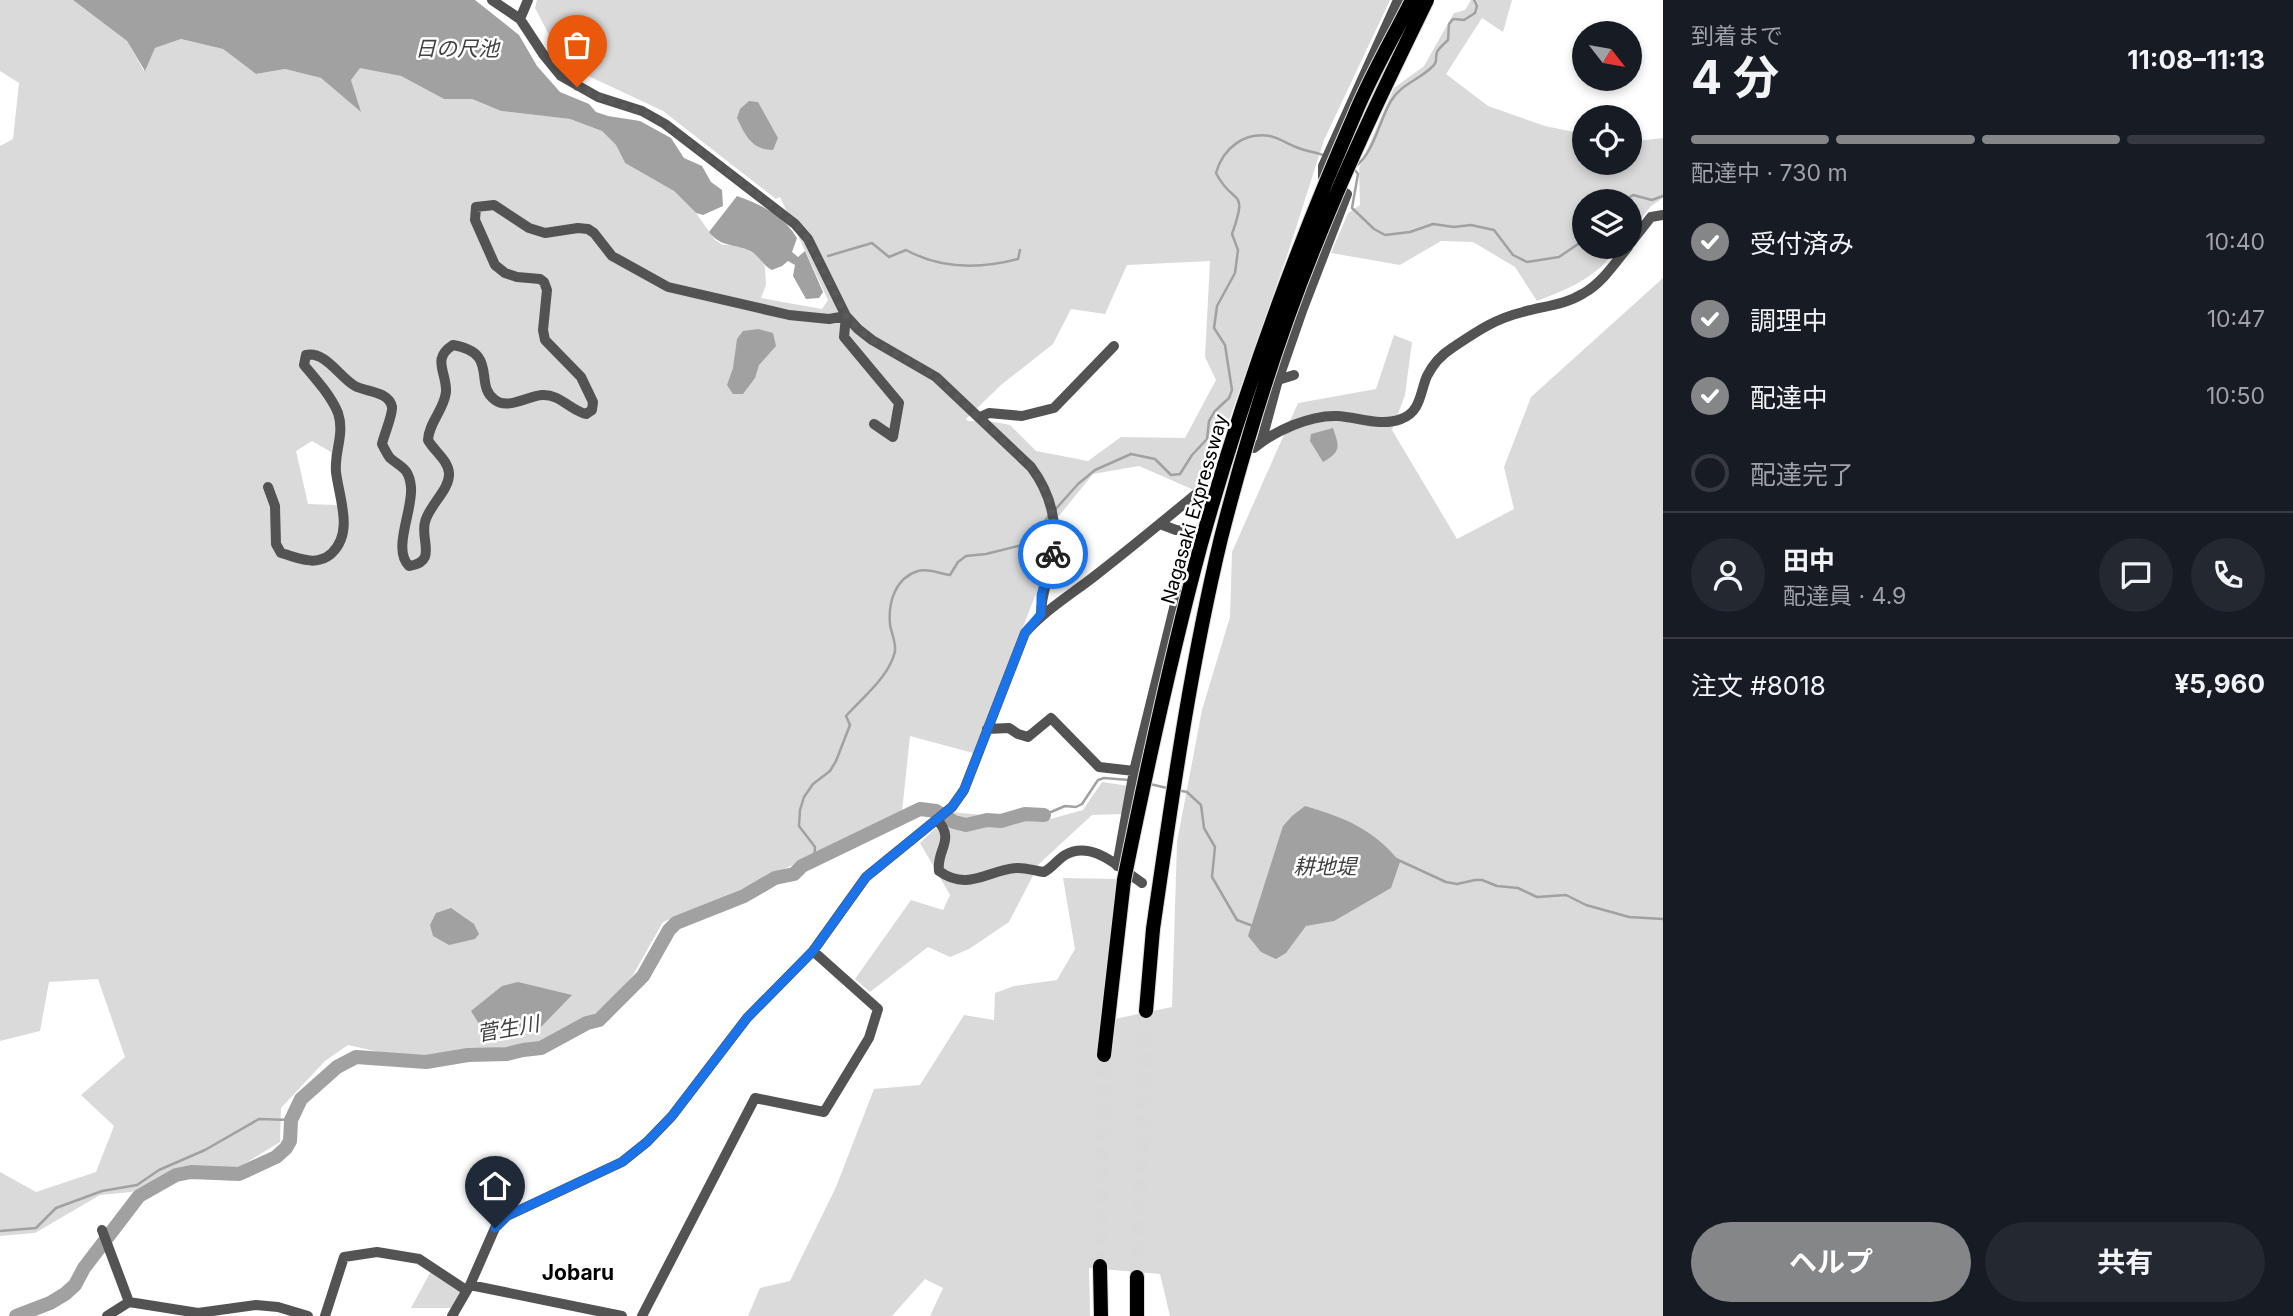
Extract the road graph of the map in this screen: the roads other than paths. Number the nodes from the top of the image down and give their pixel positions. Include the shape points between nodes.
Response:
1 (492, 0) edge
2 (528, 0) edge
3 (1398, 0) edge
4 (1412, 0) edge
5 (1427, 0) edge
6 (520, 19) junction
7 (1663, 215) edge
8 (1642, 229) edge
9 (1618, 259) edge
10 (846, 316) junction
11 (1114, 346) dead end
12 (1294, 375) dead end
13 (1278, 380) junction
14 (980, 417) junction
15 (874, 424) dead end
16 (268, 487) dead end
17 (1202, 489) tunnel mouth
18 (1160, 524) junction
19 (1041, 614) junction
20 (988, 729) junction
21 (1134, 771) junction
22 (937, 819) junction
23 (1117, 866) junction
24 (1142, 883) dead end
25 (813, 951) junction
26 (1146, 1011) tunnel mouth
27 (1104, 1055) tunnel mouth
28 (102, 1230) dead end
29 (1100, 1266) tunnel mouth
30 (1137, 1277) tunnel mouth
31 (468, 1287) junction
32 (129, 1301) junction
33 (107, 1316) edge
34 (308, 1316) edge
35 (325, 1316) edge
36 (452, 1316) edge
37 (622, 1316) edge
38 (642, 1316) edge
39 (1101, 1316) edge
40 (1137, 1316) edge

1 - 6 street
2 - 6 street
3 - 13 street via 1323,166 1323,177 1347,194
4 - 27 highway, Nagasaki Expressway, bridge via 1356,111 1305,233 1206,529 1153,739 1124,880
5 - 26 highway, Nagasaki Expressway, bridge via 1318,237 1248,443 1199,635 1153,929
6 - 10 street via 561,76 598,97 665,124 795,224 808,239
7 - 8 street via 1651,217
9 - 13 street via 1584,293 1488,323 1442,355 1426,378 1416,408 1400,420 1385,423 1335,416 1298,424 1257,446
10 - 14 street via 872,340 936,377
10 - 15 street via 844,337 899,403 893,437
10 - 16 street via 789,315 668,287 612,256 588,229 545,233 528,228 494,205 477,207 475,220 495,265 517,277 544,282 545,340 582,377 592,410 579,412 553,396 541,395 503,404 488,392 478,356 453,345 444,351 440,359 446,393 428,440 446,463 448,482 425,519 424,559 409,566 401,550 411,484 404,466 390,457 382,444 391,415 389,400 355,386 314,354 306,355 304,365 337,412 342,430 335,469 344,527 340,545 327,557 309,561 281,553
11 - 14 street via 1054,408 1022,416 989,413
12 - 13 street
14 - 19 street via 1031,467 1051,506 1055,539
17 - 18 street
18 - 19 street
18 - 21 street via 1193,531
19 - 20 street via 1025,633
20 - 21 street via 1009,728 1028,737 1051,718 1099,767
20 - 22 street via 964,790
21 - 23 street
22 - 23 street via 947,837 938,866 944,875 973,880 1013,868 1044,872 1077,850 1101,855
22 - 25 street via 866,877
23 - 24 street
25 - 31 street via 747,1018 647,1142 622,1162 507,1216 495,1228
25 - 38 street via 878,1009 870,1038 824,1112 755,1098
28 - 32 street
29 - 39 highway
30 - 40 highway
31 - 35 street via 419,1259 377,1252 344,1257
31 - 36 street
31 - 37 street
32 - 33 street
32 - 34 street via 198,1313 256,1305

